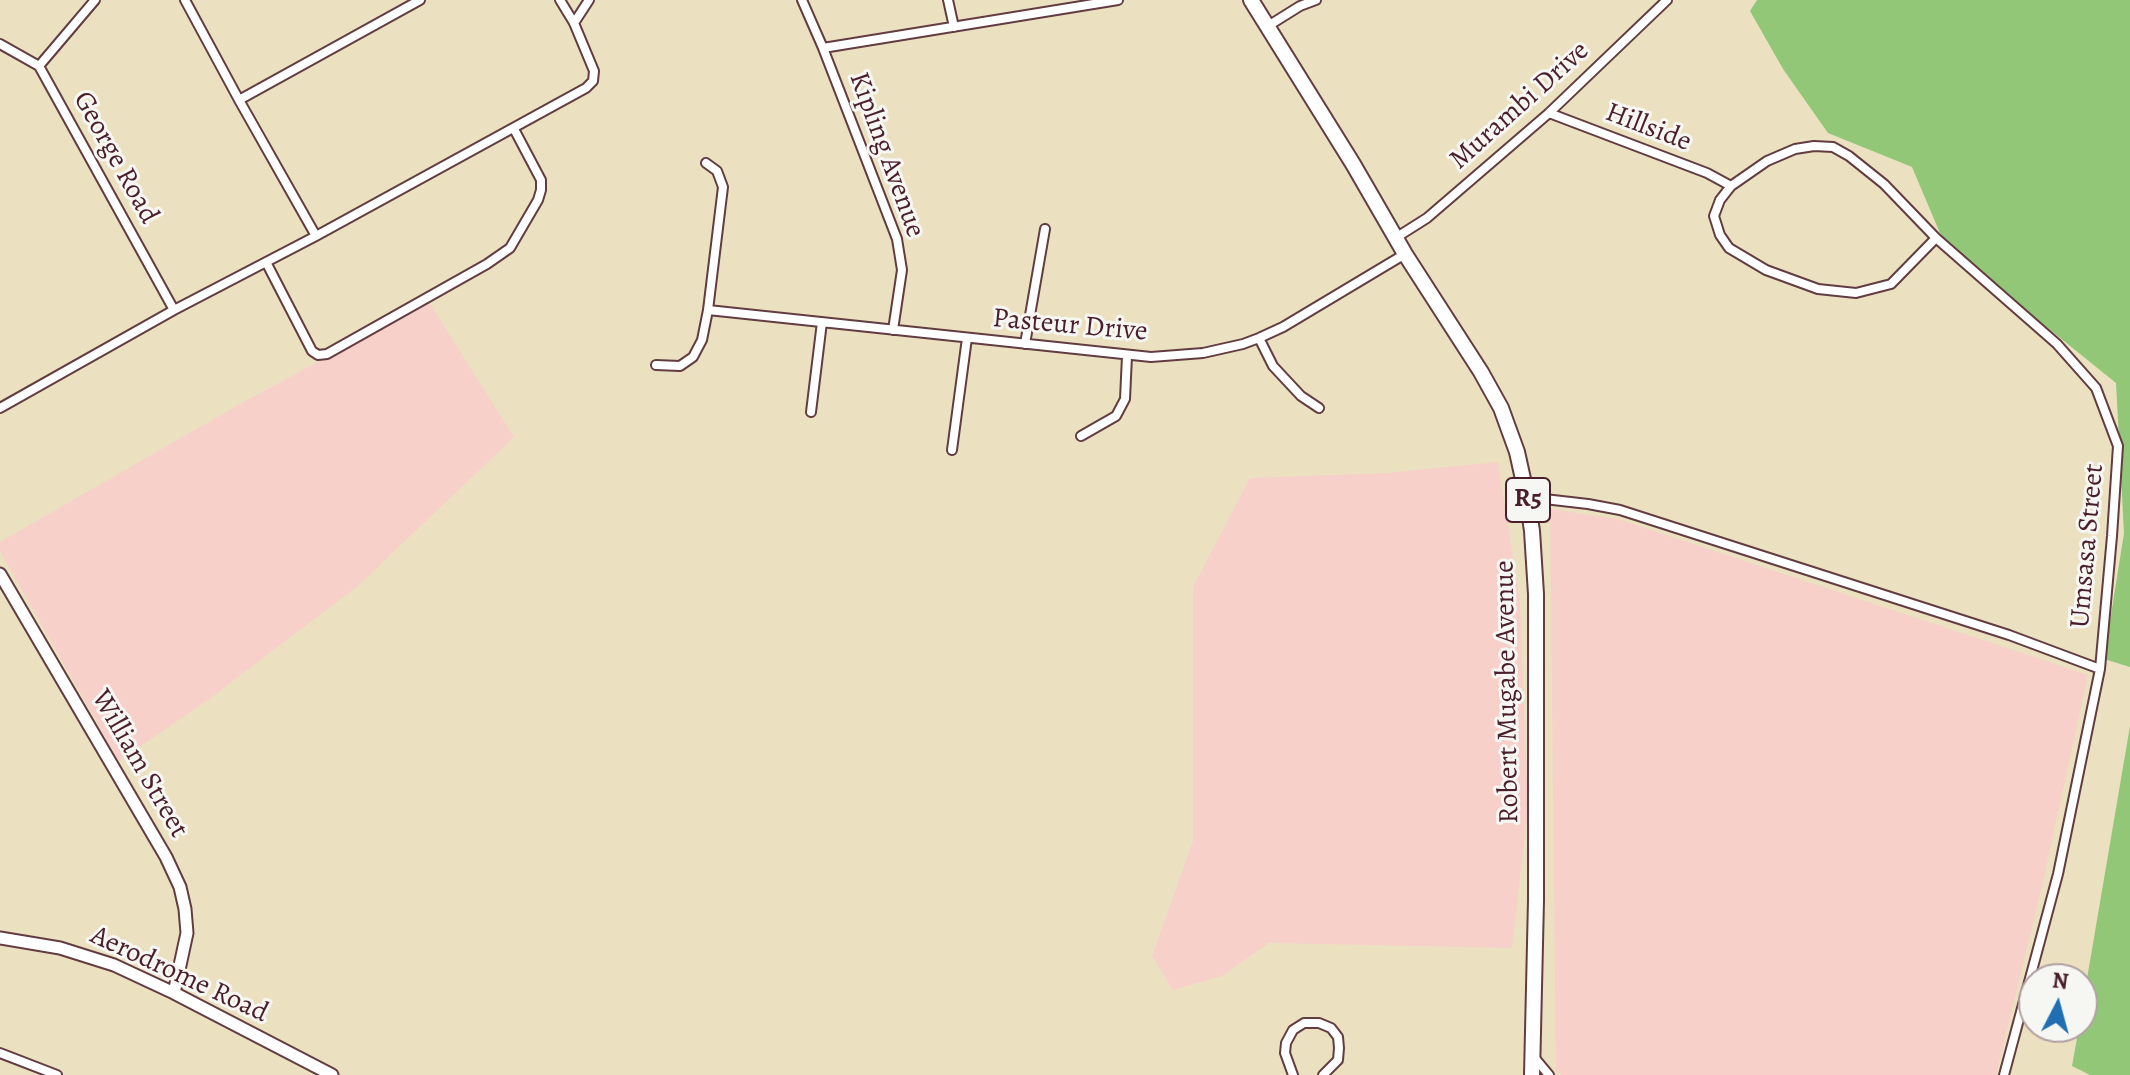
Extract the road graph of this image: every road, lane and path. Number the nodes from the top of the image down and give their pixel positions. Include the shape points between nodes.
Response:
1 (95, 0) edge
2 (185, 0) edge
3 (420, 0) edge
4 (560, 0) edge
5 (589, 0) edge
6 (802, 0) edge
7 (948, 0) edge
8 (1118, 0) edge
9 (1251, 0) edge
10 (1316, 0) edge
11 (1667, 0) edge
12 (1081, 3) edge
13 (574, 23) junction
14 (1268, 26) junction
15 (954, 27) junction
16 (0, 44) edge
17 (823, 48) junction
18 (39, 66) junction
19 (239, 100) junction
20 (1549, 113) junction
21 (514, 129) junction
22 (706, 163) dead end
23 (1731, 186) junction
24 (1045, 229) dead end
25 (316, 236) junction
26 (1397, 237) junction
27 (1936, 238) junction
28 (1405, 254) junction
29 (266, 262) junction
30 (174, 310) junction
31 (708, 310) junction
32 (822, 322) junction
33 (893, 330) junction
34 (967, 338) junction
35 (1259, 338) junction
36 (1025, 344) junction
37 (1127, 356) junction
38 (656, 365) dead end
39 (0, 408) edge
40 (1319, 408) dead end
41 (811, 412) dead end
42 (1081, 436) dead end
43 (952, 450) dead end
44 (1527, 497) junction
45 (0, 574) edge
46 (2100, 669) junction
47 (0, 938) edge
48 (174, 993) junction
49 (0, 1053) edge
50 (1533, 1055) junction
51 (312, 1070) edge
52 (57, 1075) edge
53 (332, 1075) edge
54 (1293, 1075) edge
55 (1323, 1075) edge
56 (1532, 1075) edge
57 (1549, 1075) edge
58 (2004, 1075) edge

1 - 18 street
2 - 19 street
3 - 19 street
4 - 13 street
5 - 13 street
6 - 17 street, Kipling Avenue
7 - 15 street
8 - 12 street
9 - 14 highway, Robert Mugabe Avenue / R5
10 - 14 street
11 - 20 street, Murambi Drive
12 - 15 street
13 - 21 street via 594,71 593,81
14 - 26 highway, Robert Mugabe Avenue / R5
15 - 17 street
16 - 18 street
17 - 33 street, Kipling Avenue via 897,239 902,270
18 - 30 street, George Road
19 - 25 street
20 - 23 street, Hillside
20 - 26 street, Murambi Drive via 1427,218
21 - 25 street
21 - 29 street via 541,180 541,190 510,248 327,354 312,351
22 - 31 street via 717,171 723,187
23 - 27 street, Umsasa Street via 1795,149 1833,147 1884,184
23 - 27 street via 1714,216 1729,248 1766,270 1818,289 1856,293 1891,284
24 - 36 street
25 - 29 street
26 - 28 highway, Robert Mugabe Avenue / R5
27 - 46 street, Umsasa Street via 2057,344 2096,388 2118,446
28 - 35 street, Pasteur Drive
28 - 44 highway, Robert Mugabe Avenue / R5 via 1501,408
29 - 30 street
30 - 39 street
31 - 32 street, Pasteur Drive
31 - 38 street via 693,357 680,366
32 - 33 street, Pasteur Drive
32 - 41 street
33 - 34 street, Pasteur Drive
34 - 36 street, Pasteur Drive
34 - 43 street
35 - 37 street, Pasteur Drive via 1203,353
35 - 40 street via 1273,366
36 - 37 street, Pasteur Drive
37 - 42 street via 1125,399 1116,416
44 - 46 street via 1620,510
44 - 50 highway, Robert Mugabe Avenue / R5 via 1536,594
45 - 48 street, William Street via 180,887 187,933
46 - 58 street, Umsasa Street via 2058,874
47 - 48 street, Aerodrome Road via 60,948 114,965
48 - 51 street, Aerodrome Road
49 - 52 street
50 - 56 highway, Robert Mugabe Avenue / R5
50 - 57 street
51 - 53 street, Aerodrome Road
54 - 55 street via 1286,1043 1304,1023 1319,1023 1338,1037 1338,1060

